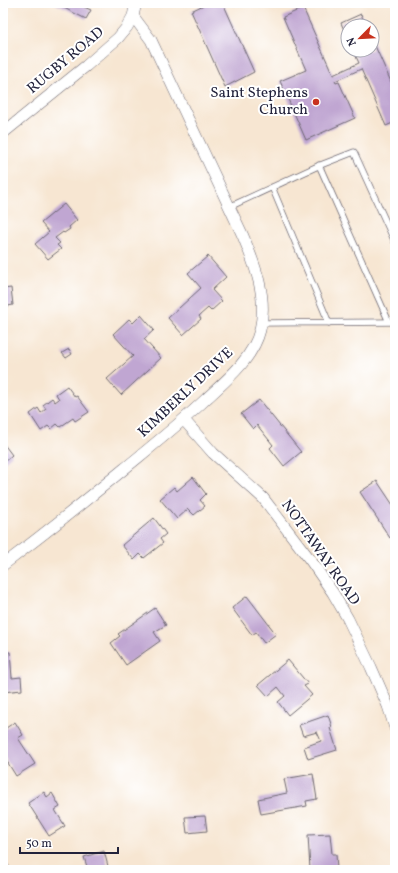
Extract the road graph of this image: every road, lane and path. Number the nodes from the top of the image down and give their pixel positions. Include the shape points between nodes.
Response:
1 (136, 3) edge
2 (133, 16) junction
3 (3, 133) edge
4 (319, 165) junction
5 (272, 187) junction
6 (229, 207) junction
7 (395, 242) edge
8 (392, 322) edge
9 (261, 323) junction
10 (329, 323) junction
11 (184, 420) junction
12 (3, 565) edge
13 (395, 728) edge
14 (3, 867) edge
15 (5, 870) edge

1 - 2 street, RUGBY ROAD
2 - 3 street, RUGBY ROAD via 113,43
2 - 6 street, KIMBERLY DRIVE via 151,40
4 - 5 lane
4 - 7 lane via 354,152
4 - 8 lane
5 - 6 lane
5 - 10 lane
6 - 9 street, KIMBERLY DRIVE via 258,277
8 - 10 lane
9 - 10 lane
9 - 11 street, KIMBERLY DRIVE via 252,349 244,361
11 - 12 street, KIMBERLY DRIVE
11 - 13 street, NOTTAWAY ROAD via 213,453 263,498 330,587 371,667
14 - 15 street

